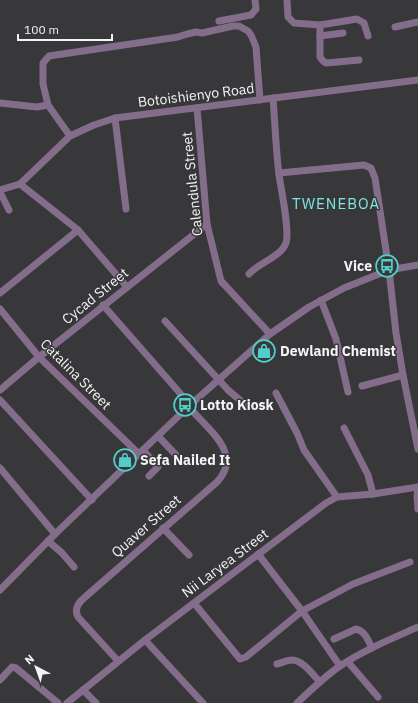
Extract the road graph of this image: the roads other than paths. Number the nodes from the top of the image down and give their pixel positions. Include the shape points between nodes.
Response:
1 (255, 0) edge
2 (287, 0) edge
3 (219, 20) dead end
4 (418, 22) edge
5 (320, 25) junction
6 (396, 27) dead end
7 (343, 33) dead end
8 (320, 36) junction
9 (368, 36) dead end
10 (359, 60) dead end
11 (418, 80) edge
12 (273, 98) junction
13 (260, 100) junction
14 (0, 103) edge
15 (48, 105) junction
16 (197, 108) junction
17 (115, 118) junction
18 (70, 136) junction
19 (279, 173) junction
20 (20, 184) junction
21 (0, 191) edge
22 (126, 209) dead end
23 (9, 210) dead end
24 (207, 224) junction
25 (78, 230) junction
26 (418, 264) edge
27 (389, 270) junction
28 (249, 274) dead end
29 (127, 287) junction
30 (0, 293) edge
31 (321, 300) junction
32 (104, 305) junction
33 (0, 309) edge
34 (165, 321) dead end
35 (270, 334) junction
36 (39, 357) junction
37 (403, 375) junction
38 (218, 379) junction
39 (362, 386) dead end
40 (0, 390) edge
41 (348, 392) dead end
42 (276, 393) dead end
43 (0, 400) edge
44 (188, 406) junction
45 (250, 406) dead end
46 (344, 428) dead end
47 (158, 436) junction
48 (418, 449) edge
49 (141, 452) junction
50 (176, 455) dead end
51 (0, 468) edge
52 (149, 476) dead end
53 (418, 487) edge
54 (373, 494) junction
55 (336, 497) junction
56 (92, 500) junction
57 (418, 509) edge
58 (164, 528) junction
59 (55, 534) junction
60 (48, 541) junction
61 (258, 554) junction
62 (189, 555) dead end
63 (410, 562) dead end
64 (74, 567) dead end
65 (0, 590) edge
66 (194, 603) junction
67 (302, 611) junction
68 (418, 627) edge
69 (334, 639) dead end
70 (145, 640) junction
71 (372, 648) junction
72 (118, 661) junction
73 (348, 662) junction
74 (277, 664) dead end
75 (340, 666) junction
76 (0, 680) edge
77 (320, 682) junction
78 (83, 690) junction
79 (378, 697) dead end
80 (58, 703) edge
81 (67, 703) edge
82 (96, 703) edge
83 (203, 703) edge
84 (297, 703) edge

1 - 3 street via 256,9 251,15
2 - 5 street via 288,17 294,23
4 - 6 street
5 - 8 street
5 - 9 street via 357,19 364,23
7 - 8 street
8 - 10 street via 320,57 326,63
11 - 12 street, Botoishienyo Road
12 - 13 street, Botoishienyo Road
12 - 19 street
13 - 15 street via 256,47 248,31 233,26 178,37 49,56 42,63
13 - 16 street, Botoishienyo Road
14 - 15 street via 37,107
15 - 18 street
16 - 17 street, Botoishienyo Road
16 - 24 street, Calendula Street
17 - 18 street, Botoishienyo Road
17 - 22 street
18 - 20 street, Botoishienyo Road
19 - 27 street via 364,165 371,168
19 - 28 street via 287,230 286,243 274,256 255,267
20 - 21 street, Botoishienyo Road
20 - 25 street
21 - 23 street
24 - 29 street, Cycad Street
24 - 35 street, Calendula Street via 221,281
25 - 29 street
25 - 30 street
26 - 27 street
27 - 31 street
27 - 37 street
29 - 32 street, Cycad Street
31 - 35 street
31 - 41 street via 336,339
32 - 36 street, Cycad Street
32 - 44 street, Quaver Street via 179,392
33 - 36 street, Catalina Street
34 - 38 street
35 - 38 street
36 - 40 street, Cycad Street
36 - 49 street, Catalina Street
37 - 39 street
37 - 48 street
38 - 44 street
38 - 45 street via 235,396
42 - 55 street via 304,450
43 - 56 street
44 - 47 street
44 - 58 street, Quaver Street via 221,443 227,454 226,466 217,482
46 - 54 street via 368,475
47 - 49 street
47 - 50 street
49 - 52 street, Catalina Street via 158,467
49 - 56 street
51 - 59 street
53 - 54 street, Nii Laryea Street
53 - 57 street
54 - 55 street, Nii Laryea Street
55 - 61 street, Nii Laryea Street
56 - 59 street
58 - 62 street
58 - 72 street, Quaver Street via 81,601 76,609 78,617
59 - 60 street
60 - 64 street
60 - 65 street
61 - 66 street, Nii Laryea Street
61 - 67 street
63 - 67 street via 354,584
66 - 67 street via 240,659 246,657
66 - 70 street, Nii Laryea Street
67 - 75 street
68 - 71 street
69 - 71 street via 359,629
70 - 72 street, Nii Laryea Street
70 - 83 street
71 - 73 street
72 - 78 street, Nii Laryea Street
73 - 75 street
73 - 79 street
74 - 77 street via 296,660
75 - 77 street
76 - 80 street via 12,667 16,668
77 - 84 street
78 - 81 street, Nii Laryea Street
78 - 82 street

